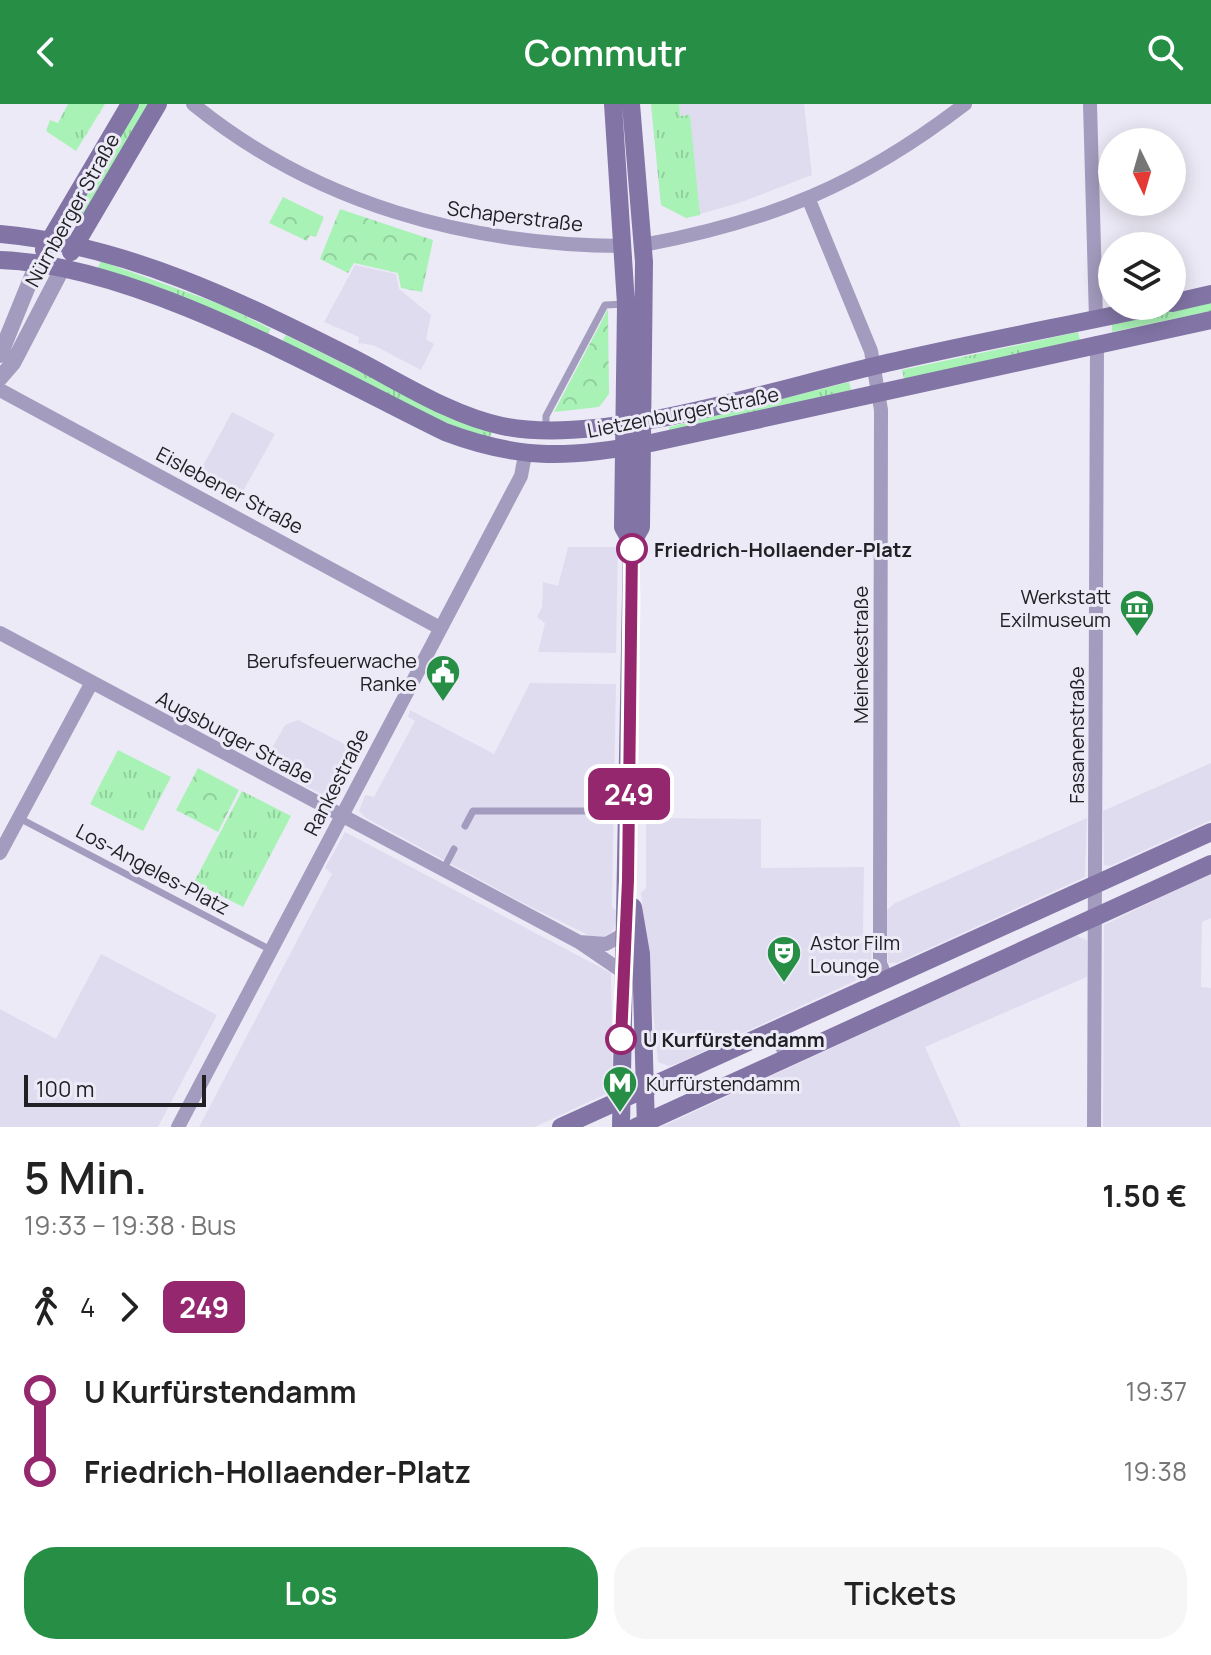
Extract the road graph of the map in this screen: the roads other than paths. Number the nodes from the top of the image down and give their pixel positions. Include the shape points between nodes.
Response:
1 (130, 104) edge
2 (158, 104) edge
3 (193, 104) edge
4 (613, 104) edge
5 (631, 104) edge
6 (965, 104) edge
7 (1090, 104) edge
8 (809, 200) junction
9 (0, 234) edge
10 (48, 239) junction
11 (75, 244) junction
12 (643, 245) junction
13 (623, 246) junction
14 (0, 260) edge
15 (37, 264) junction
16 (62, 269) junction
17 (1211, 294) edge
18 (1186, 300) edge
19 (626, 304) junction
20 (1096, 319) joint
21 (1211, 320) edge
22 (285, 324) junction
23 (1097, 343) junction
24 (272, 348) junction
25 (0, 355) edge
26 (874, 366) junction
27 (0, 378) edge
28 (0, 390) edge
29 (879, 395) junction
30 (634, 421) junction
31 (514, 428) junction
32 (546, 431) junction
33 (634, 446) junction
34 (525, 455) junction
35 (440, 628) junction
36 (0, 633) edge
37 (92, 682) junction
38 (629, 811) junction
39 (341, 817) junction
40 (19, 818) junction
41 (465, 826) dead end
42 (1211, 832) edge
43 (454, 849) dead end
44 (0, 853) edge
45 (1211, 864) edge
46 (442, 872) junction
47 (628, 880) junction
48 (1096, 882) junction
49 (1096, 916) junction
50 (624, 934) junction
51 (579, 942) junction
52 (271, 950) junction
53 (623, 972) junction
54 (886, 978) junction
55 (771, 1032) junction
56 (784, 1059) junction
57 (646, 1089) junction
58 (621, 1100) junction
59 (643, 1126) edge
60 (178, 1127) edge
61 (561, 1127) edge
62 (621, 1127) edge
63 (1094, 1127) edge

1 - 10 main road, Nürnberger Straße
2 - 11 main road, Nürnberger Straße
3 - 13 street, Schaperstraße via 305,177 406,216 497,238
4 - 13 main road
5 - 12 main road
6 - 8 street via 886,161
7 - 20 street
8 - 12 street via 698,236
8 - 26 street, Meinekestraße
9 - 10 main road, Lietzenburger Straße
10 - 11 main road, Lietzenburger Straße
10 - 15 main road, Nürnberger Straße
11 - 16 main road, Nürnberger Straße
11 - 22 main road, Lietzenburger Straße via 135,261
12 - 30 main road
13 - 19 main road
14 - 15 main road, Lietzenburger Straße
15 - 16 main road, Lietzenburger Straße
15 - 25 street, Nürnberger Straße
16 - 24 main road, Lietzenburger Straße via 153,294
16 - 27 street, Nürnberger Straße
17 - 18 main road
19 - 30 main road
19 - 32 lane via 605,305 546,416
20 - 26 main road, Lietzenburger Straße
21 - 23 main road, Lietzenburger Straße
22 - 24 lane
22 - 31 main road, Lietzenburger Straße via 456,410
23 - 29 main road, Lietzenburger Straße
23 - 48 street, Fasanenstraße
24 - 34 main road, Lietzenburger Straße via 445,432
26 - 29 street, Meinekestraße
26 - 30 main road, Lietzenburger Straße
28 - 35 street, Eislebener Straße
29 - 33 main road, Lietzenburger Straße
29 - 54 street, Meinekestraße via 880,963
30 - 32 main road, Lietzenburger Straße
30 - 33 main road
31 - 32 main road, Lietzenburger Straße
31 - 34 lane via 511,445
33 - 34 main road, Lietzenburger Straße
33 - 38 main road via 641,527 632,543
34 - 35 street, Rankestraße via 521,476
35 - 39 street, Rankestraße
36 - 37 street, Augsburger Straße
37 - 39 street, Augsburger Straße
37 - 40 street
38 - 41 lane via 473,811
38 - 47 main road
39 - 46 street, Augsburger Straße
39 - 52 street, Rankestraße
40 - 44 street
40 - 52 lane, Los-Angeles-Platz
42 - 48 main road
43 - 46 lane
45 - 49 main road
46 - 51 street, Augsburger Straße
47 - 50 main road
47 - 57 main road via 641,954
48 - 49 street, Fasanenstraße
48 - 54 main road
49 - 56 main road
49 - 63 street, Fasanenstraße
50 - 51 street via 606,944
50 - 53 main road
51 - 53 street, Augsburger Straße
52 - 60 street, Rankestraße
53 - 58 main road
54 - 55 main road
55 - 56 lane
55 - 57 main road
56 - 59 main road
57 - 58 main road
57 - 59 main road
58 - 61 main road
58 - 62 main road

